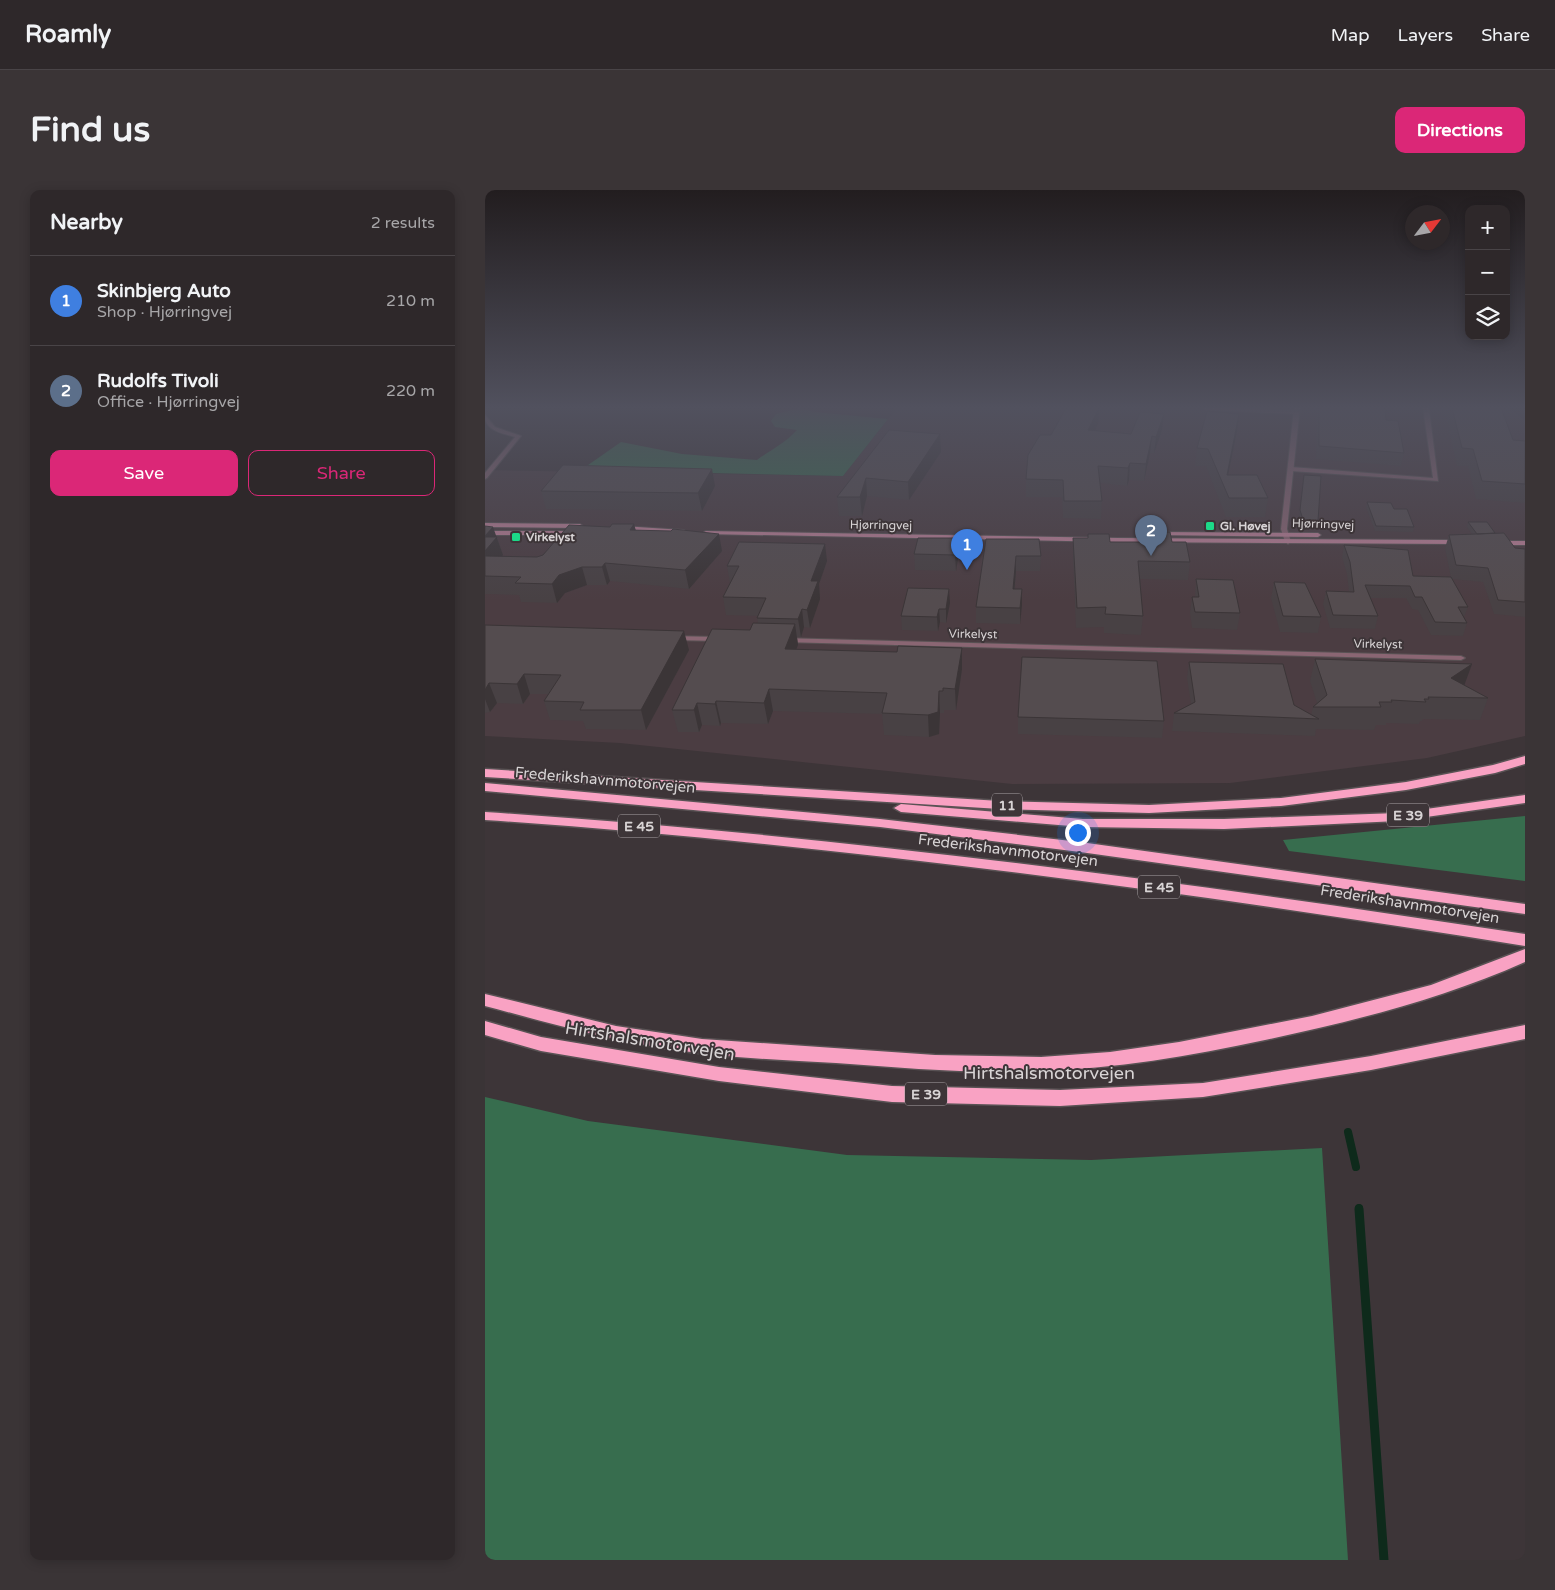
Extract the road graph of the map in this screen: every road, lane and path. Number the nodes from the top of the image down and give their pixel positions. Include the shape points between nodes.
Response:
1 (1291, 472) edge
2 (1330, 472) edge
3 (1435, 472) edge
4 (485, 525) edge
5 (591, 526) edge
6 (615, 531) edge
7 (485, 532) edge
8 (587, 534) edge
9 (1286, 534) junction
10 (1066, 538) junction
11 (1399, 541) junction
12 (1288, 542) junction
13 (1465, 542) edge
14 (1485, 542) edge
15 (1525, 543) edge
16 (661, 637) edge
17 (727, 639) edge
18 (776, 640) edge
19 (1461, 658) dead end
20 (1525, 760) edge
21 (485, 774) edge
22 (485, 788) edge
23 (1525, 799) edge
24 (485, 816) edge
25 (1525, 909) edge
26 (1525, 940) edge
27 (1525, 955) edge
28 (485, 1000) edge
29 (485, 1028) edge
30 (1525, 1032) edge

1 - 9 street
2 - 3 street via 1436,480
4 - 5 main road
6 - 10 main road, Hjørringvej
7 - 8 main road
9 - 10 main road, Hjørringvej via 1176,533
9 - 11 main road, Hjørringvej
9 - 12 street
10 - 12 main road, Hjørringvej
11 - 12 main road, Hjørringvej
11 - 13 main road, Hjørringvej
14 - 15 main road
16 - 17 street
18 - 19 street, Virkelyst
20 - 21 highway, 11 via 1407,786 1281,802 1149,809 1000,805
21 - 23 highway, E 39 via 1006,817 1148,824 1398,817
22 - 25 highway, Frederikshavnmotorvejen / E 45 via 880,823 1090,848
24 - 26 highway, Frederikshavnmotorvejen / E 45 via 649,827 821,844 1303,905
27 - 28 highway via 1456,982 1333,1018 1235,1040 1139,1056 1009,1065 761,1051 637,1037
29 - 30 highway, Hirtshalsmotorvejen / E 39 via 541,1044 719,1074 892,1094 1060,1098 1203,1090 1371,1063

